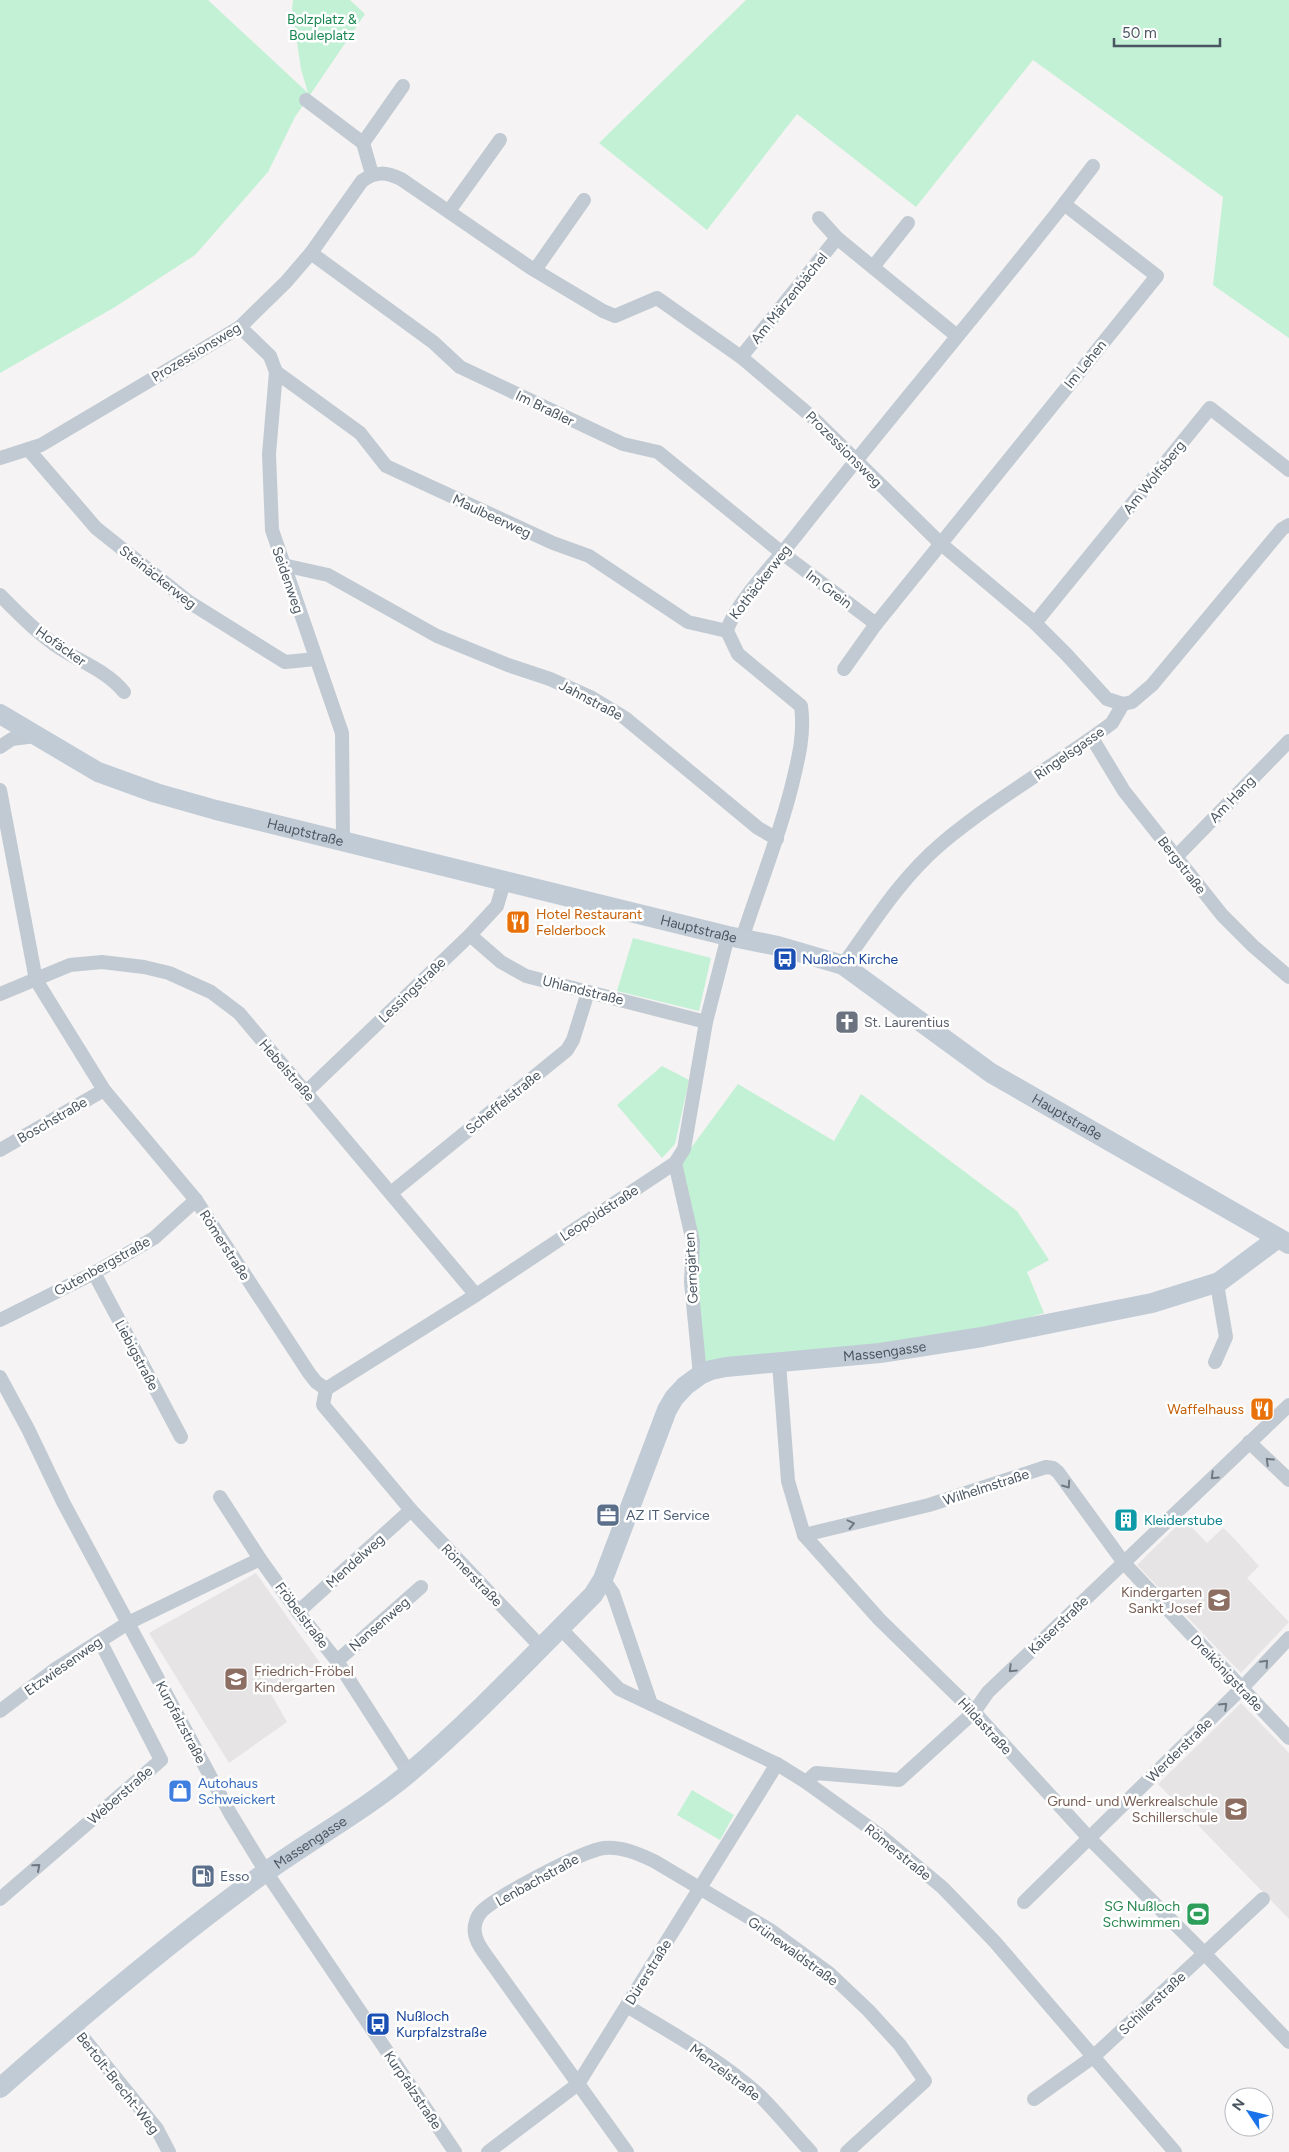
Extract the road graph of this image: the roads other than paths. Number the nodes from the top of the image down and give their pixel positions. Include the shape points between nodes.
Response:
1 (404, 86) dead end
2 (306, 100) dead end
3 (500, 140) dead end
4 (363, 143) junction
5 (1093, 166) dead end
6 (372, 174) junction
7 (584, 200) dead end
8 (1064, 204) junction
9 (449, 211) junction
10 (818, 218) dead end
11 (908, 223) dead end
12 (837, 238) junction
13 (311, 253) junction
14 (873, 267) junction
15 (534, 270) junction
16 (240, 326) junction
17 (957, 336) junction
18 (741, 357) junction
19 (276, 372) junction
20 (28, 449) junction
21 (0, 458) edge
22 (855, 461) junction
23 (1289, 470) edge
24 (1285, 527) edge
25 (940, 543) junction
26 (782, 553) junction
27 (283, 565) junction
28 (0, 595) edge
29 (1035, 623) junction
30 (876, 624) junction
31 (727, 631) junction
32 (316, 659) junction
33 (844, 670) dead end
34 (124, 692) dead end
35 (1123, 704) junction
36 (0, 714) edge
37 (35, 736) junction
38 (1092, 738) junction
39 (1288, 745) edge
40 (0, 747) edge
41 (0, 790) edge
42 (776, 839) junction
43 (343, 841) junction
44 (1176, 857) junction
45 (505, 880) junction
46 (470, 935) junction
47 (735, 937) junction
48 (843, 965) junction
49 (1289, 977) edge
50 (36, 980) junction
51 (588, 992) junction
52 (0, 994) edge
53 (706, 1022) junction
54 (104, 1090) junction
55 (306, 1092) junction
56 (0, 1150) edge
57 (675, 1163) junction
58 (390, 1193) junction
59 (196, 1200) junction
60 (1283, 1241) edge
61 (94, 1273) junction
62 (1218, 1282) junction
63 (476, 1295) junction
64 (0, 1320) edge
65 (1216, 1362) dead end
66 (779, 1363) junction
67 (700, 1375) junction
68 (0, 1377) edge
69 (326, 1389) junction
70 (1289, 1406) edge
71 (180, 1437) dead end
72 (1250, 1442) junction
73 (1289, 1480) edge
74 (220, 1497) dead end
75 (411, 1510) junction
76 (804, 1535) junction
77 (260, 1559) junction
78 (1124, 1563) junction
79 (603, 1579) junction
80 (421, 1587) dead end
81 (298, 1612) junction
82 (128, 1623) junction
83 (560, 1628) junction
84 (1289, 1638) edge
85 (100, 1641) junction
86 (541, 1647) junction
87 (337, 1661) junction
88 (1242, 1688) junction
89 (651, 1704) junction
90 (0, 1712) edge
91 (974, 1712) junction
92 (1289, 1738) edge
93 (777, 1764) junction
94 (409, 1773) junction
95 (806, 1782) junction
96 (1089, 1838) junction
97 (266, 1872) junction
98 (700, 1888) junction
99 (0, 1899) edge
100 (1263, 1899) dead end
101 (1024, 1902) dead end
102 (1204, 1953) junction
103 (627, 2006) junction
104 (72, 2024) junction
105 (1289, 2042) edge
106 (1093, 2057) junction
107 (578, 2084) junction
108 (0, 2088) edge
109 (1034, 2099) dead end
110 (166, 2147) edge
111 (455, 2152) edge
112 (488, 2152) edge
113 (627, 2152) edge
114 (811, 2152) edge
115 (847, 2152) edge
116 (1176, 2152) edge

1 - 4 street
2 - 4 street
3 - 9 street
4 - 6 street
5 - 8 street
6 - 9 street, Prozessionsweg via 390,174 401,179
6 - 13 street, Prozessionsweg via 362,181
7 - 15 street
8 - 17 street
8 - 25 street, Im Lehen via 1156,276
9 - 15 street, Prozessionsweg
10 - 12 street, Am Märzenbächel
11 - 14 street
12 - 14 street, Am Märzenbächel
12 - 18 street, Am Märzenbächel
13 - 16 street, Prozessionsweg
13 - 26 street, Im Braßler via 433,342 460,367 623,444 658,452
14 - 17 street, Am Märzenbächel
15 - 18 street, Prozessionsweg via 615,316 657,298
16 - 19 street via 265,350
16 - 20 street, Prozessionsweg via 41,445
17 - 22 street
18 - 22 street, Prozessionsweg via 812,417
19 - 27 street, Seidenweg via 269,454 272,530
19 - 31 street, Maulbeerweg via 360,433 386,466 553,543 589,556 688,622
20 - 21 street, Prozessionsweg
20 - 32 street, Steinäckerweg via 96,528 189,602 285,662
22 - 25 street, Prozessionsweg
22 - 26 street, Kothäckerweg
23 - 29 street, Am Wolfsberg via 1210,408
24 - 35 street, Ringelsgasse via 1152,685 1139,697
25 - 29 street, Prozessionsweg
25 - 30 street
26 - 30 street, Im Grein
26 - 31 street, Kothäckerweg via 732,615
27 - 32 street, Seidenweg
27 - 42 street, Jahnstraße via 328,575 437,636 592,698 625,718 758,828
28 - 34 street, Hofäcker via 59,648 115,681
29 - 35 street, Prozessionsweg via 1103,696
30 - 33 street
31 - 42 street, Kothäckerweg via 738,654 800,706 803,737
32 - 43 street, Seidenweg via 342,733
35 - 38 street, Ringelsgasse via 1112,723
36 - 37 main road, Hauptstraße
37 - 40 street via 12,739
37 - 43 main road, Hauptstraße via 98,772 156,793
38 - 44 street, Bergstraße via 1124,791
38 - 48 street, Ringelsgasse via 941,844 901,884
39 - 44 street, Am Hang
41 - 50 street, Römerstraße
42 - 47 street
43 - 45 main road, Hauptstraße
44 - 49 street, Bergstraße via 1222,915
45 - 46 street, Lessingstraße via 497,906
45 - 47 main road, Hauptstraße
46 - 51 street, Uhlandstraße via 501,962 526,976
46 - 55 street, Lessingstraße
47 - 48 main road, Hauptstraße
47 - 53 street
48 - 60 main road, Hauptstraße via 991,1073
50 - 52 street, Hebelstraße
50 - 54 street, Römerstraße
50 - 55 street, Hebelstraße via 70,965 102,962 144,967 195,983 239,1013
51 - 53 street, Uhlandstraße
51 - 58 street, Scheffelstraße via 567,1050
53 - 57 street via 684,1149
54 - 56 street, Boschstraße
54 - 59 street, Römerstraße
55 - 58 street, Hebelstraße
57 - 63 street, Leopoldstraße
57 - 67 street, Gerngärten via 693,1242 691,1282
58 - 63 street, Hebelstraße
59 - 61 street, Gutenbergstraße via 154,1238
59 - 69 street, Römerstraße via 309,1373
60 - 62 main road, Massengasse
61 - 64 street, Gutenbergstraße
61 - 71 street, Liebigstraße
62 - 65 street via 1226,1337
62 - 66 main road, Massengasse via 1152,1303 982,1337 880,1353
63 - 69 street, Leopoldstraße
66 - 67 main road, Massengasse via 726,1367
66 - 76 street, Hildastraße via 788,1481
67 - 79 main road, Massengasse via 674,1398 667,1410
68 - 82 street, Kurpfalzstraße
69 - 75 street, Römerstraße via 323,1405
70 - 72 street, Kaiserstraße
73 -> 72 street
72 -> 78 street, Kaiserstraße
74 - 77 street, Fröbelstraße
75 - 81 street, Mendelweg
75 - 86 street, Römerstraße
76 -> 78 street, Wilhelmstraße via 929,1505 1046,1467 1058,1472
76 - 91 street, Hildastraße via 879,1619
77 - 81 street, Fröbelstraße
77 - 82 street
78 - 88 street, Dreikönigstraße
78 -> 91 street, Kaiserstraße via 988,1692
79 - 83 main road, Massengasse via 593,1595
79 - 89 street via 613,1593
80 - 87 street, Nansenweg
81 - 87 street, Fröbelstraße
82 - 85 street, Etzwiesenweg
82 - 97 street, Kurpfalzstraße via 226,1805
83 - 86 main road, Massengasse
83 - 89 street, Römerstraße via 619,1689
88 -> 84 street, Werderstraße
85 - 90 street, Etzwiesenweg via 54,1670
99 -> 85 street, Weberstraße via 161,1760
86 - 94 main road, Massengasse
87 - 94 street, Fröbelstraße
88 - 92 street, Dreikönigstraße
96 -> 88 street, Werderstraße
89 - 93 street, Römerstraße
91 - 95 street, Kaiserstraße via 899,1780 816,1773
91 - 96 street, Hildastraße
93 - 95 street, Römerstraße
93 - 98 street, Dürerstraße
94 - 97 main road, Massengasse
95 - 106 street, Römerstraße via 880,1836 943,1888 995,1942
96 - 101 street, Werderstraße
96 - 102 street, Hildastraße
97 - 104 main road, Massengasse via 193,1925
97 - 111 street, Kurpfalzstraße
98 - 103 street, Dürerstraße
98 - 107 street, Lenbachstraße via 640,1854 604,1848 582,1855 515,1890 482,1912 474,1933 478,1944
98 - 115 street, Grünewaldstraße via 770,1930 830,1974 900,2045 925,2081
100 - 102 street, Schillerstraße
102 - 105 street, Hildastraße
102 - 106 street, Schillerstraße
103 - 107 street, Dürerstraße
103 - 114 street, Menzelstraße via 731,2073 757,2094
104 - 108 main road, Massengasse
104 - 110 street, Bertolt-Brecht-Weg via 150,2121
106 - 109 street, Schillerstraße
106 - 116 street, Römerstraße
107 - 112 street, Dürerstraße
107 - 113 street

